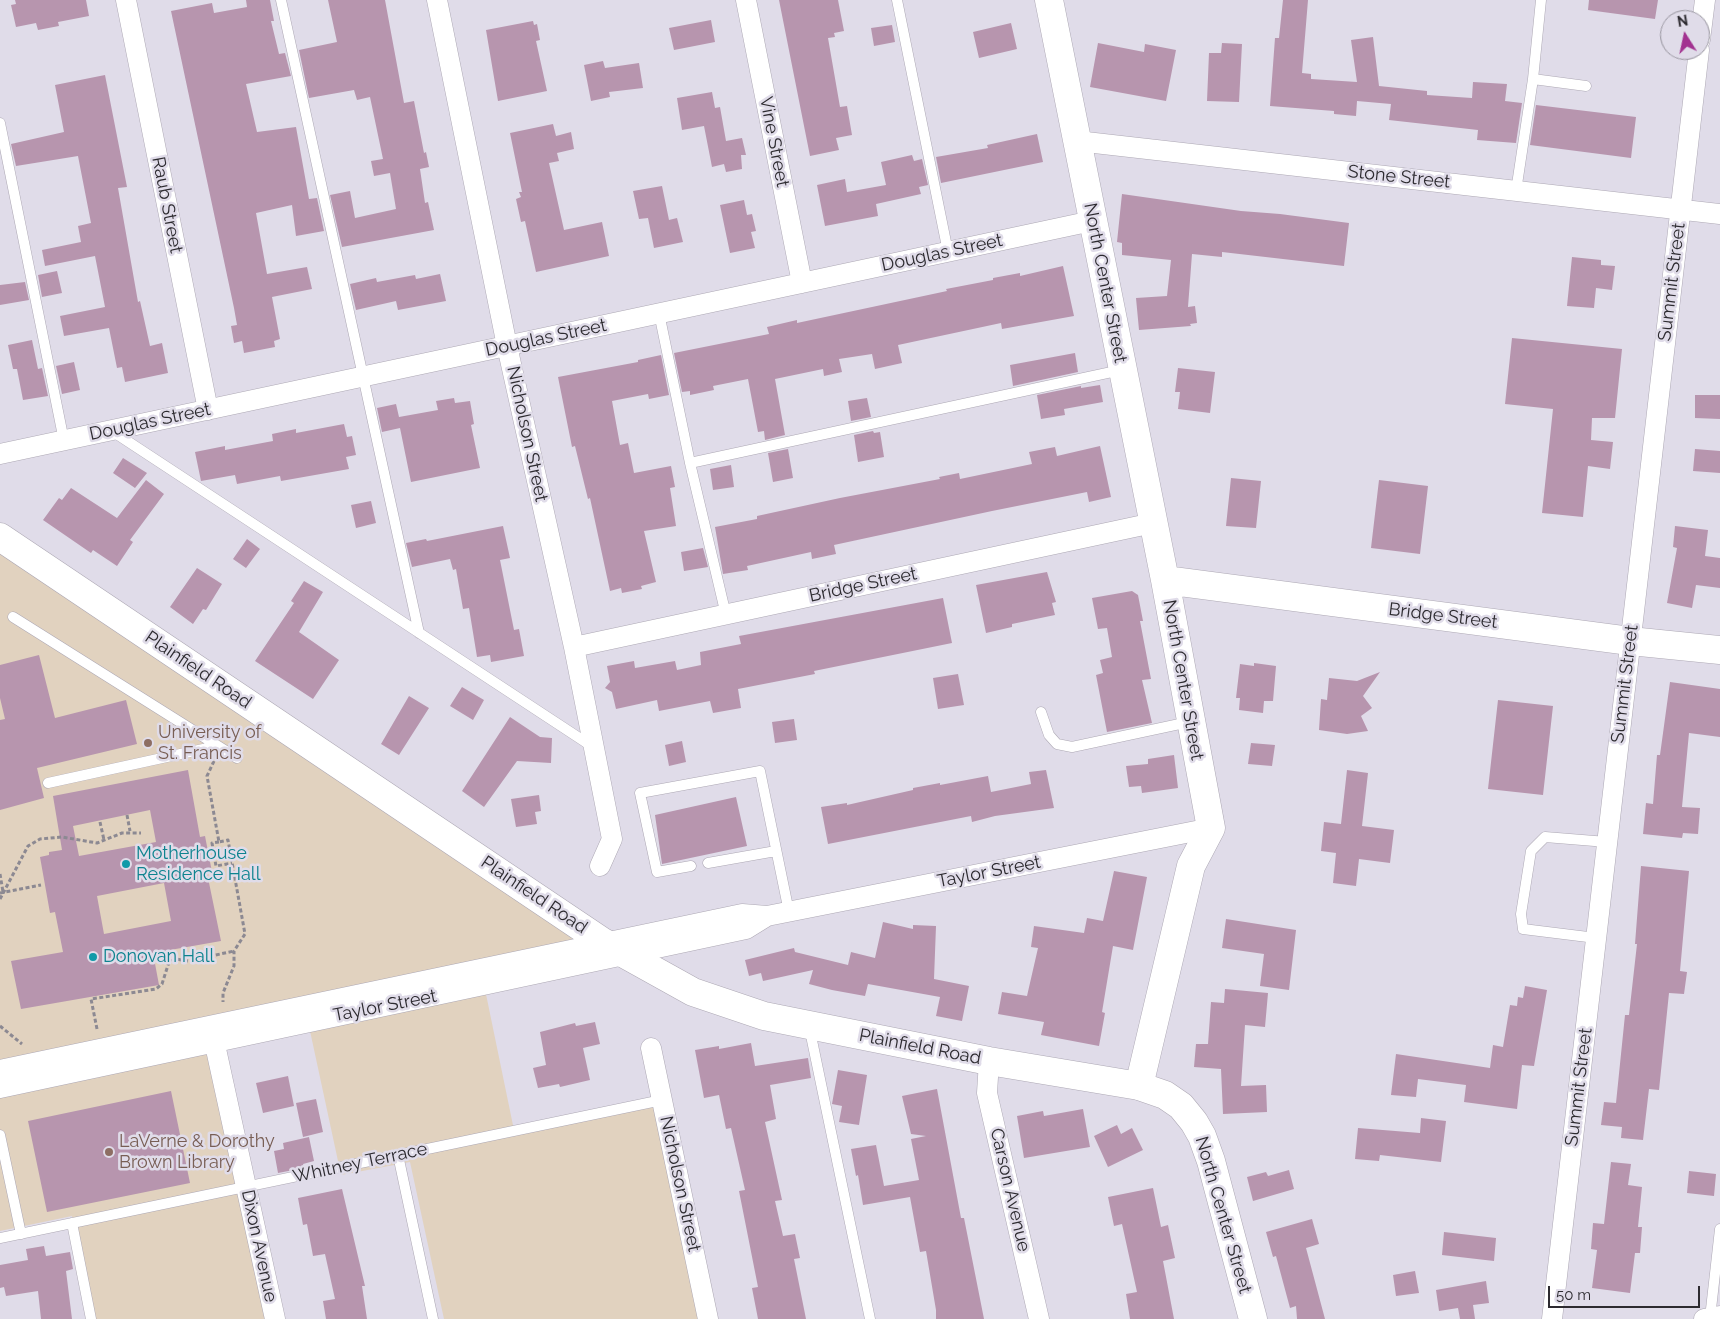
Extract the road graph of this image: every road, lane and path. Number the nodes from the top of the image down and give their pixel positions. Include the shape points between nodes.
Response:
1 (126, 0) edge
2 (281, 0) edge
3 (437, 0) edge
4 (746, 0) edge
5 (897, 0) edge
6 (1049, 0) edge
7 (1541, 0) edge
8 (1698, 60) edge
9 (1533, 79) junction
10 (1586, 86) dead end
11 (0, 123) edge
12 (1077, 141) junction
13 (1516, 191) junction
14 (1680, 209) junction
15 (1720, 214) edge
16 (1092, 221) junction
17 (948, 252) junction
18 (802, 283) junction
19 (659, 313) junction
20 (507, 346) junction
21 (1122, 370) junction
22 (362, 377) junction
23 (208, 410) junction
24 (111, 431) junction
25 (64, 441) junction
26 (0, 454) edge
27 (690, 463) junction
28 (1152, 523) junction
29 (0, 537) edge
30 (1165, 580) junction
31 (726, 615) junction
32 (13, 617) dead end
33 (419, 633) junction
34 (1630, 641) junction
35 (574, 647) junction
36 (1720, 650) edge
37 (1041, 712) dead end
38 (1190, 722) junction
39 (219, 747) junction
40 (594, 747) junction
41 (237, 758) dead end
42 (48, 783) dead end
43 (127, 815) dead end
44 (100, 822) dead end
45 (1211, 828) junction
46 (130, 831) junction
47 (141, 832) dead end
48 (104, 840) junction
49 (219, 842) junction
50 (1607, 842) junction
51 (776, 850) junction
52 (708, 862) dead end
53 (232, 863) junction
54 (600, 866) dead end
55 (691, 866) dead end
56 (0, 874) edge
57 (41, 885) dead end
58 (2, 893) edge
59 (0, 899) edge
60 (789, 912) junction
61 (1596, 938) junction
62 (614, 948) junction
63 (234, 951) junction
64 (223, 1002) dead end
65 (808, 1025) junction
66 (0, 1026) edge
67 (97, 1029) dead end
68 (213, 1034) junction
69 (22, 1044) dead end
70 (651, 1048) dead end
71 (989, 1061) junction
72 (0, 1070) edge
73 (1139, 1086) junction
74 (0, 1088) edge
75 (662, 1100) junction
76 (0, 1135) edge
77 (398, 1155) junction
78 (246, 1186) junction
79 (72, 1223) junction
80 (1720, 1229) edge
81 (21, 1234) junction
82 (0, 1238) edge
83 (1711, 1318) edge
84 (91, 1319) edge
85 (275, 1319) edge
86 (433, 1319) edge
87 (708, 1319) edge
88 (870, 1319) edge
89 (1039, 1319) edge
90 (1253, 1319) edge
91 (1552, 1319) edge

1 - 23 street, Raub Street
2 - 22 lane
3 - 20 street, Nicholson Street
4 - 18 street, Vine Street
5 - 17 lane
6 - 12 street, North Center Street
7 - 9 lane
8 - 14 street, Summit Street
9 - 10 lane
9 - 13 lane
11 - 25 lane
12 - 13 street, Stone Street
12 - 16 street, North Center Street
13 - 14 street, Stone Street
14 - 15 street, Stone Street
14 - 34 street, Summit Street
16 - 17 street, Douglas Street
16 - 21 street, North Center Street
17 - 18 street, Douglas Street
18 - 19 street, Douglas Street
19 - 20 street, Douglas Street
19 - 27 lane
20 - 22 street, Douglas Street
20 - 35 street, Nicholson Street
21 - 27 lane
21 - 28 street, North Center Street
22 - 23 street, Douglas Street
22 - 33 lane
23 - 24 street, Douglas Street
24 - 25 street, Douglas Street
24 - 33 lane
25 - 26 street, Douglas Street
27 - 31 lane
28 - 30 street, North Center Street
28 - 31 street, Bridge Street
29 - 62 street, Plainfield Road
30 - 34 street, Bridge Street
30 - 38 street, North Center Street
31 - 35 street, Bridge Street
32 - 39 lane
33 - 40 lane
34 - 36 street, Bridge Street
34 - 50 street, Summit Street
35 - 40 street, Nicholson Street
37 - 38 lane via 1049,735 1057,744 1072,747
38 - 45 street, North Center Street
39 - 41 lane
39 - 42 lane
39 - 49 path via 206,776
40 - 54 street, Nicholson Street via 612,839
43 - 46 path
44 - 48 path
45 - 60 street, Taylor Street
45 - 73 street via 1191,866
46 - 47 path
46 - 48 path
48 - 58 path via 90,843 62,837 40,839 28,846
49 - 53 path via 228,840
49 - 53 path via 212,843 216,866
50 - 61 street, Summit Street
50 - 61 lane via 1545,837 1531,851 1521,914 1523,929
51 - 52 lane
51 - 55 lane via 760,771 640,793 657,872
51 - 60 lane
53 - 63 path via 245,934
56 - 58 path
57 - 58 path
58 - 59 path
60 - 62 street, Taylor Street via 767,916 746,929
61 - 91 street, Summit Street
62 - 65 street, Plainfield Road via 693,992 764,1016
62 - 68 street, Taylor Street
63 - 64 path via 234,966 223,993
63 - 67 path via 169,962 162,984 156,989 91,999
65 - 71 street, Plainfield Road
65 - 88 lane
66 - 69 path
68 - 72 street, Taylor Street
68 - 74 street, Taylor Street
68 - 78 street, Dixon Avenue
70 - 75 street, Nicholson Street
71 - 73 street, Plainfield Road
71 - 89 street, Carson Avenue via 987,1093
73 - 90 street, North Center Street via 1165,1095 1181,1106 1202,1136
75 - 77 lane, Whitney Terrace
75 - 87 street, Nicholson Street
76 - 81 lane
77 - 78 lane, Whitney Terrace
77 - 86 lane
78 - 79 lane, Whitney Terrace
78 - 85 street, Dixon Avenue
79 - 81 lane, Whitney Terrace
79 - 84 lane
80 - 83 lane
81 - 82 lane, Whitney Terrace

